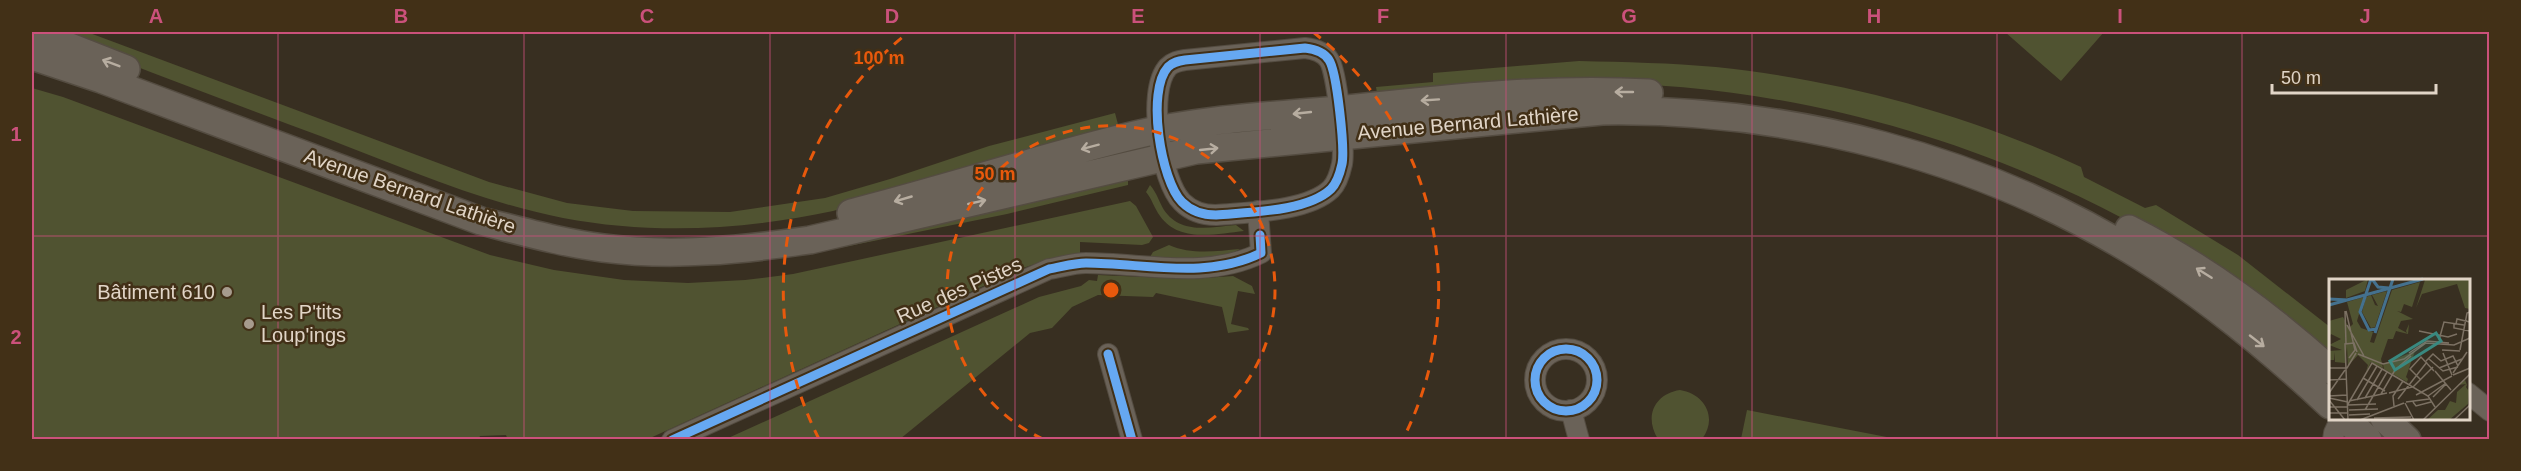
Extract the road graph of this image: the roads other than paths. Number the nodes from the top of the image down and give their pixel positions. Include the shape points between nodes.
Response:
1 (32, 32) edge
2 (32, 56) edge
3 (1340, 122) junction
4 (1161, 143) junction
5 (1258, 211) junction
6 (1108, 354) dead end
7 (2329, 368) edge
8 (2470, 394) edge
9 (2329, 403) edge
10 (1571, 410) dead end
11 (2490, 411) edge
12 (2342, 420) edge
13 (2345, 420) edge
14 (2386, 420) edge
15 (672, 440) edge
16 (1132, 440) edge
17 (1579, 440) edge
18 (2333, 440) edge
19 (2368, 440) edge
20 (2407, 440) edge

4 -> 1 main road, Avenue Bernard Lathière via 1070,152 803,225 695,236 609,232 481,203
2 -> 4 main road, Avenue Bernard Lathière via 481,220 603,248 683,252 748,249 810,240 1004,196
3 - 4 main road, Avenue Bernard Lathière via 1225,121
3 - 4 street via 1330,61 1313,49 1185,60 1172,63 1163,76 1157,101
3 - 5 street via 1342,163 1336,183 1309,202
7 -> 3 main road, Avenue Bernard Lathière via 2253,305 2150,240 2041,186 1905,135 1760,104 1646,92 1406,101
3 -> 9 main road, Avenue Bernard Lathière via 1652,110 1774,122 1874,143 1960,170 2071,216 2201,297
4 - 5 street via 1175,193 1192,210 1204,215
5 - 15 street, Rue des Pistes via 1261,253 1249,259 1203,268 1086,263 1049,269
6 - 16 street
8 - 11 street
10 - 17 street
12 - 18 street
13 - 19 main road
14 - 20 main road

